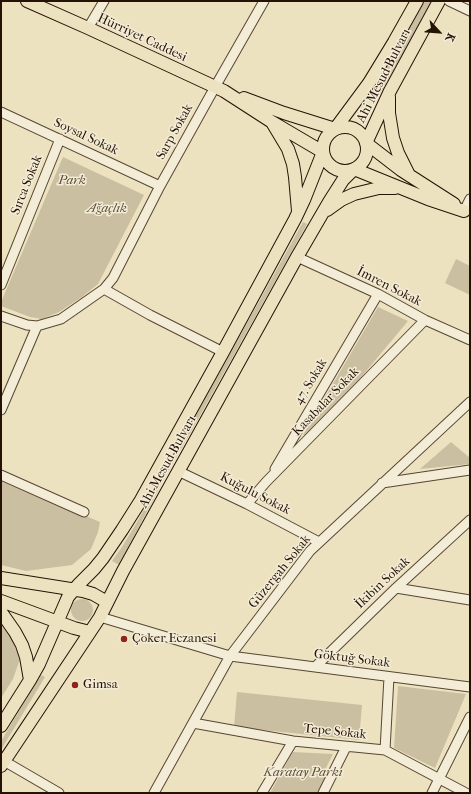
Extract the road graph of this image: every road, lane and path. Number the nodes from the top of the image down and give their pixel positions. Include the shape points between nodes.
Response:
1 (27, 1) edge
2 (104, 1) edge
3 (264, 1) edge
4 (417, 1) edge
5 (439, 1) edge
6 (449, 1) edge
7 (470, 11) edge
8 (88, 28) junction
9 (219, 89) junction
10 (390, 91) junction
11 (1, 112) edge
12 (272, 122) junction
13 (335, 129) junction
14 (60, 139) junction
15 (366, 143) junction
16 (323, 152) junction
17 (354, 169) junction
18 (410, 176) junction
19 (160, 186) junction
20 (400, 188) junction
21 (470, 199) edge
22 (467, 212) edge
23 (298, 213) junction
24 (322, 214) junction
25 (297, 257) junction
26 (1, 285) edge
27 (104, 289) junction
28 (378, 294) junction
29 (1, 316) edge
30 (425, 320) junction
31 (37, 326) junction
32 (470, 340) edge
33 (223, 352) junction
34 (470, 402) edge
35 (1, 410) edge
36 (470, 470) edge
37 (178, 471) junction
38 (1, 475) edge
39 (266, 482) junction
40 (382, 484) junction
41 (248, 504) junction
42 (84, 512) dead end
43 (470, 520) edge
44 (319, 542) junction
45 (1, 578) edge
46 (396, 588) junction
47 (74, 589) junction
48 (470, 600) edge
49 (1, 601) edge
50 (107, 602) junction
51 (1, 612) edge
52 (100, 617) junction
53 (58, 621) junction
54 (90, 632) junction
55 (230, 656) junction
56 (315, 667) junction
57 (389, 677) junction
58 (30, 680) junction
59 (470, 687) edge
60 (470, 717) edge
61 (193, 723) junction
62 (1, 726) edge
63 (293, 741) junction
64 (346, 747) junction
65 (385, 750) junction
66 (2, 763) edge
67 (439, 779) junction
68 (59, 793) edge
69 (154, 793) edge
70 (262, 793) edge
71 (323, 793) edge
72 (432, 793) edge
73 (466, 793) edge

1 - 8 main road, Hürriyet Caddesi
2 - 8 street
3 - 9 street, Sarp Sokak
4 - 13 main road, Ahi Mesud Bulvarı via 369,83
5 - 10 main road, Ahi Mesud Bulvarı
6 - 7 street
8 - 9 main road, Hürriyet Caddesi
9 - 12 main road
9 - 13 main road
9 - 19 street, Sarp Sokak
10 - 15 main road, Ahi Mesud Bulvarı
10 - 18 main road via 389,113 393,138
11 - 14 street, Soysal Sokak
12 - 16 main road
12 - 23 main road via 288,149 293,164
13 - 15 main road, Ahi Mesud Bulvarı via 352,128 361,134
13 - 16 main road, Ahi Mesud Bulvarı via 327,136
14 - 19 street, Soysal Sokak
14 - 26 street, Sırca Sokak
15 - 17 main road, Ahi Mesud Bulvarı via 365,158
15 - 18 main road
16 - 17 main road via 327,162 334,168 344,171
16 - 23 main road, Ahi Mesud Bulvarı
17 - 20 main road
17 - 24 main road, Ahi Mesud Bulvarı via 343,180
18 - 22 main road
19 - 27 street, Sarp Sokak via 113,278
20 - 22 main road
20 - 24 main road via 379,188 356,193
21 - 22 street
23 - 33 main road, Ahi Mesud Bulvarı
24 - 25 main road, Ahi Mesud Bulvarı
25 - 28 street, İmren Sokak
25 - 37 main road, Ahi Mesud Bulvarı
27 - 31 street, Sarp Sokak via 61,319
27 - 33 street
28 - 30 street, İmren Sokak
28 - 39 street, 47. Sokak
29 - 31 street
30 - 32 street, İmren Sokak
30 - 39 street, Kasabalar Sokak
31 - 35 street
33 - 47 main road, Ahi Mesud Bulvarı via 122,530 103,558
34 - 40 street, Güzergah Sokak
36 - 40 street
37 - 41 street, Kuğulu Sokak
37 - 50 main road, Ahi Mesud Bulvarı
38 - 42 street
39 - 41 street, Kasabalar Sokak
40 - 44 street, Güzergah Sokak
41 - 44 street, Kuğulu Sokak
43 - 46 street, İkibin Sokak
44 - 55 street, Güzergah Sokak
45 - 47 main road
46 - 48 street
46 - 56 street, İkibin Sokak
47 - 50 main road via 94,594
47 - 53 main road, Ahi Mesud Bulvarı
49 - 53 main road
50 - 52 main road, Ahi Mesud Bulvarı
51 - 58 main road via 22,646
52 - 54 main road, Ahi Mesud Bulvarı
52 - 55 street, Göktuğ Sokak
53 - 54 main road
53 - 58 main road, Ahi Mesud Bulvarı
54 - 66 main road, Ahi Mesud Bulvarı
55 - 56 street, Göktuğ Sokak
55 - 61 street, Güzergah Sokak
56 - 57 street, Göktuğ Sokak
57 - 59 street, Göktuğ Sokak
57 - 65 street
58 - 62 main road, Ahi Mesud Bulvarı
60 - 67 street
61 - 63 street, Tepe Sokak
61 - 69 street, Güzergah Sokak
63 - 64 street, Tepe Sokak
63 - 70 street
64 - 65 street, Tepe Sokak
64 - 71 street
65 - 67 street, Tepe Sokak
66 - 68 street
67 - 72 street
67 - 73 street, Tepe Sokak

